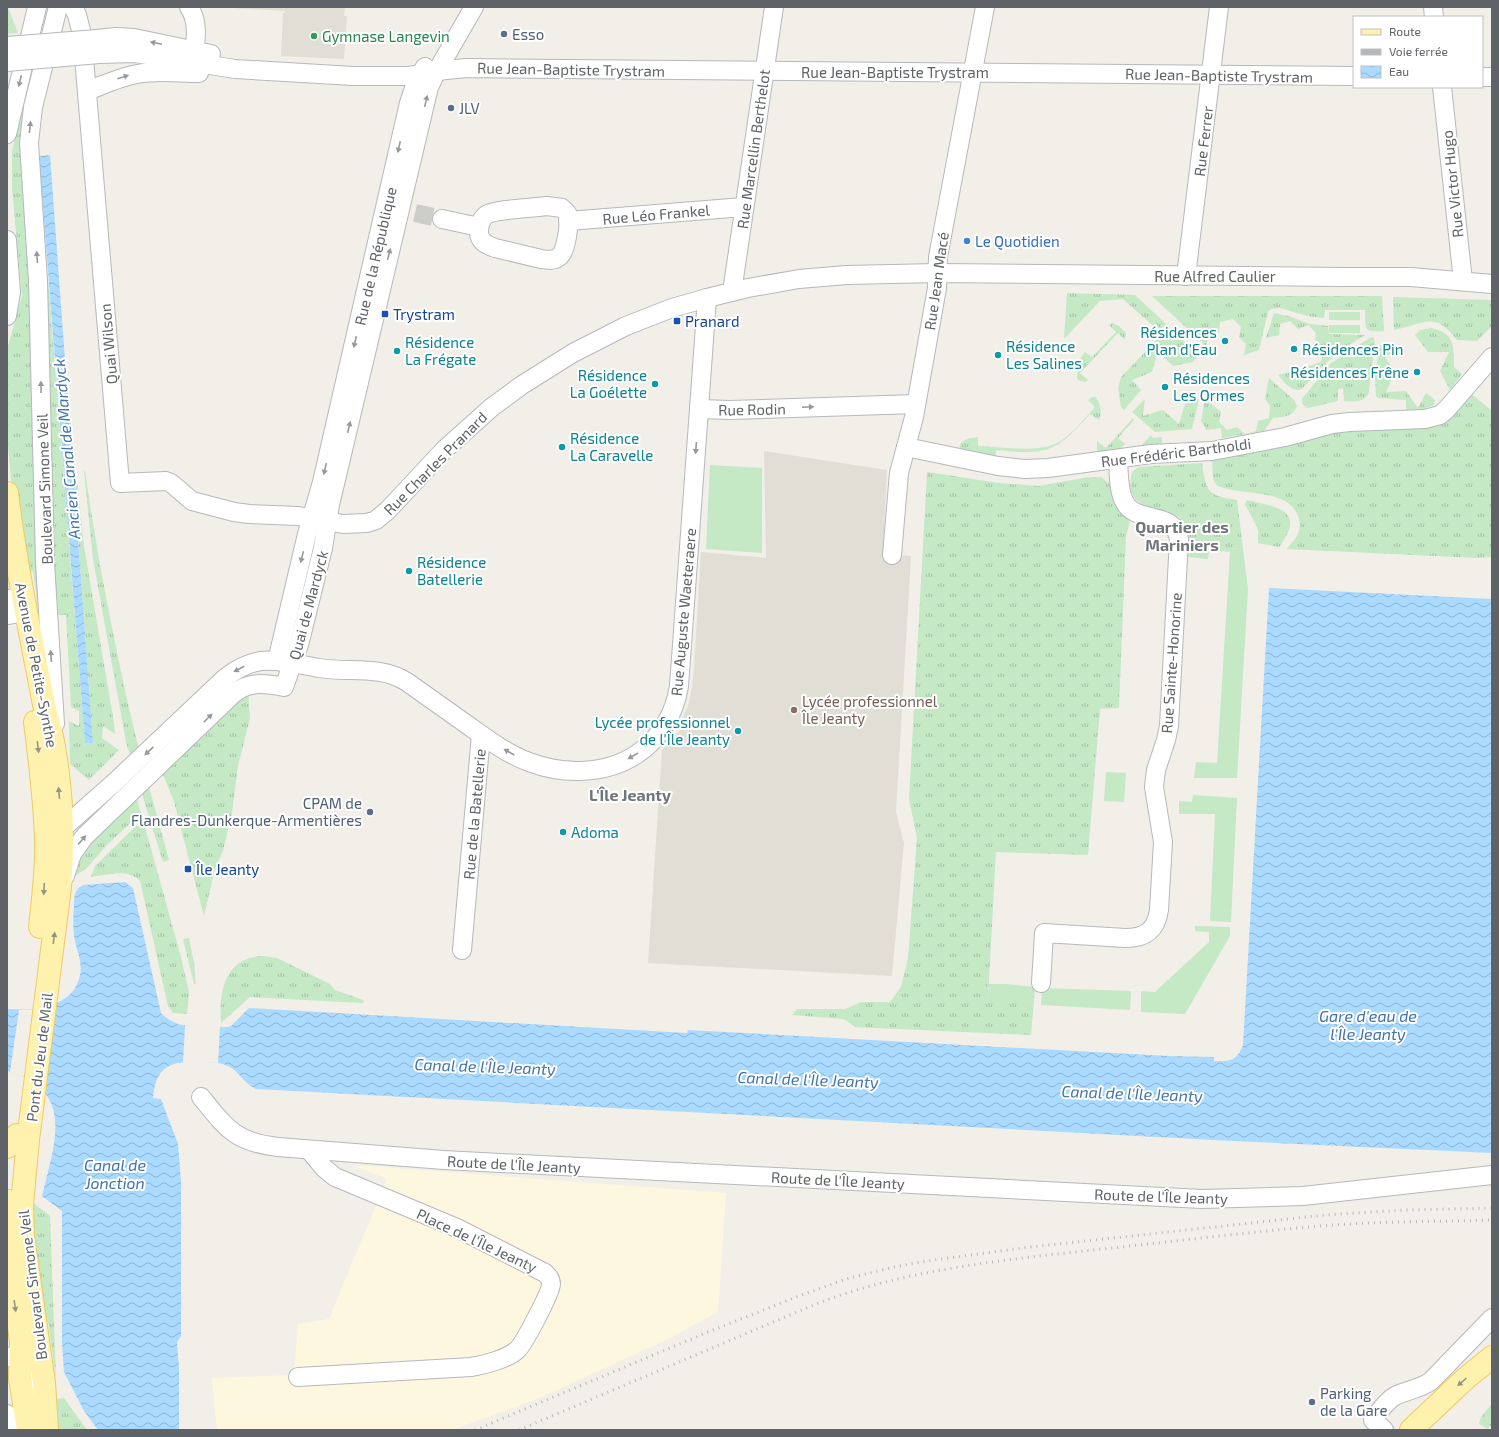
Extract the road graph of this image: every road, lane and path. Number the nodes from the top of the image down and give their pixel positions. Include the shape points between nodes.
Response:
1 (37, 7) edge
2 (58, 7) edge
3 (73, 7) edge
4 (189, 7) edge
5 (466, 7) edge
6 (474, 7) edge
7 (774, 7) edge
8 (985, 7) edge
9 (1219, 7) edge
10 (7, 46) edge
11 (98, 46) junction
12 (194, 57) junction
13 (7, 62) edge
14 (765, 71) junction
15 (268, 72) junction
16 (427, 72) junction
17 (973, 73) junction
18 (1211, 75) junction
19 (1353, 76) edge
20 (386, 77) junction
21 (1442, 88) edge
22 (87, 92) junction
23 (408, 109) junction
24 (7, 134) edge
25 (744, 207) junction
26 (442, 219) tunnel mouth
27 (568, 222) junction
28 (479, 227) junction
29 (7, 240) edge
30 (938, 274) junction
31 (1186, 276) junction
32 (1463, 281) junction
33 (1492, 284) edge
34 (732, 292) junction
35 (707, 298) junction
36 (7, 316) edge
37 (1492, 357) edge
38 (916, 404) junction
39 (699, 409) junction
40 (906, 447) junction
41 (1118, 459) junction
42 (7, 493) edge
43 (320, 520) junction
44 (892, 556) dead end
45 (7, 565) edge
46 (14, 608) edge
47 (285, 662) junction
48 (481, 735) junction
49 (57, 765) junction
50 (62, 829) junction
51 (46, 850) junction
52 (58, 902) junction
53 (462, 950) dead end
54 (42, 972) junction
55 (1041, 983) dead end
56 (201, 1097) dead end
57 (17, 1141) edge
58 (309, 1150) junction
59 (15, 1167) edge
60 (1492, 1175) edge
61 (1492, 1318) edge
62 (14, 1356) edge
63 (1492, 1357) edge
64 (1492, 1374) edge
65 (298, 1377) dead end
66 (7, 1414) edge
67 (9, 1430) edge
68 (28, 1430) edge
69 (39, 1430) edge
70 (47, 1430) edge
71 (1384, 1430) edge
72 (1411, 1430) edge
73 (1433, 1430) edge

1 -> 24 street
49 -> 2 street, Boulevard Simone Veil via 45,557 38,274 29,143 33,107
3 - 22 street, Quai Wilson via 80,24
4 - 12 street via 195,20
5 - 16 street, Rue de la République via 454,23
6 - 16 street, Rue de la République
7 - 14 street, Rue Marcellin Berthelot
8 - 17 street, Rue Jean Macé
9 - 18 street, Rue Ferrer
10 - 11 street, bridge
11 - 12 street, Rue Jean-Baptiste Trystram via 135,53
11 - 13 street, bridge
12 - 15 street, Rue Jean-Baptiste Trystram
12 - 16 street, Rue Jean-Baptiste Trystram via 348,68 405,68
14 - 16 street, Rue Jean-Baptiste Trystram via 466,68
14 - 17 street, Rue Jean-Baptiste Trystram
14 - 25 street, Rue Marcellin Berthelot
15 - 20 street, Rue Jean-Baptiste Trystram
22 -> 15 street, Rue Jean-Baptiste Trystram via 120,78 145,72
16 - 20 street, Rue Jean-Baptiste Trystram
16 - 23 street, Rue de la République
43 -> 16 street, Rue de la République via 330,505 408,211 427,93 431,82
17 - 18 street, Rue Jean-Baptiste Trystram
17 - 30 street, Rue Jean Macé via 938,257
18 - 19 street, Rue Jean-Baptiste Trystram
18 - 31 street, Rue Ferrer
20 - 23 street via 396,81 403,88
21 - 32 street, Rue Victor Hugo
22 - 43 street, Quai Wilson via 120,483 166,481 194,502 244,514 298,516
23 -> 43 street, Rue de la République via 331,445
25 - 27 street, Rue Léo Frankel
25 - 34 street, Rue Marcellin Berthelot
26 - 28 street
27 - 28 street via 567,214 562,208 547,206 493,212 484,216
27 - 28 street via 563,252 557,258 549,260 488,245 480,239
29 - 36 street via 11,292
30 - 31 street, Rue Alfred Caulier
30 - 34 street, Rue Charles Pranard via 831,276 770,283
30 - 38 street, Rue Jean Macé
31 - 32 street, Rue Alfred Caulier via 1401,277
32 - 33 street, Rue Alfred Caulier
34 - 35 street, Rue Charles Pranard
35 - 39 street, Rue Rodin
35 - 43 street, Rue Charles Pranard via 626,326 573,353 522,385 461,434 376,520 352,525
37 - 41 street, Rue Frédéric Bartholdi via 1449,407 1440,415 1430,418 1338,423 1220,450 1151,454
39 -> 38 street, Rue Rodin
38 - 40 street, Rue Jean Macé
39 -> 48 street, Rue Auguste Waeteraere via 680,676 676,701 667,722 651,742 633,757 617,764 587,770 558,769 528,762
40 - 41 street, Rue Frédéric Bartholdi via 1015,469 1048,468
40 - 44 street, Rue Jean Macé via 898,482
41 - 55 street, Rue Sainte-Honorine via 1124,502 1133,511 1168,522 1176,529 1179,539 1169,726 1156,770 1154,787 1163,842 1158,916 1148,933 1132,938 1044,933
42 - 46 main road, Avenue de Petite-Synthe
43 - 47 street, Quai de Mardyck via 323,548 298,650
45 - 46 main road, Avenue de Petite-Synthe
46 - 49 main road, Avenue de Petite-Synthe
46 -> 51 main road via 34,718
47 - 48 street, Rue de la Batellerie via 320,668 375,671 395,676
47 -> 50 street, Rue de la Batellerie via 260,661 234,671
52 -> 47 street, Quai de Mardyck via 75,849 89,832 239,689 258,683 284,686
48 - 53 street, Rue de la Batellerie
50 -> 49 main road, Boulevard Simone Veil
50 - 51 street, Rue de la Batellerie via 50,841
50 - 52 main road, Boulevard Simone Veil
51 -> 54 main road
54 -> 52 main road, Boulevard Simone Veil
54 - 57 main road, Pont du Jeu de Mail
56 - 58 street, Route de l'Île Jeanty via 223,1123 243,1139 270,1146
57 - 59 main road, Boulevard Simone Veil
58 - 60 street, Route de l'Île Jeanty via 444,1160 1202,1199 1303,1196
58 - 65 street, Place de l'Île Jeanty via 335,1177 465,1231 545,1273 551,1285 523,1344 515,1352 491,1362 471,1367
59 -> 62 main road, Boulevard Simone Veil via 7,1239 20,1336
59 - 70 main road, Boulevard Simone Veil via 44,1383
61 - 71 street via 1431,1381 1420,1388 1395,1396 1386,1404 1373,1420
62 - 68 main road, Boulevard Simone Veil
62 - 69 street, Boulevard Simone Veil via 26,1357 29,1361
63 -> 72 main road
64 - 73 main road
66 - 67 street

